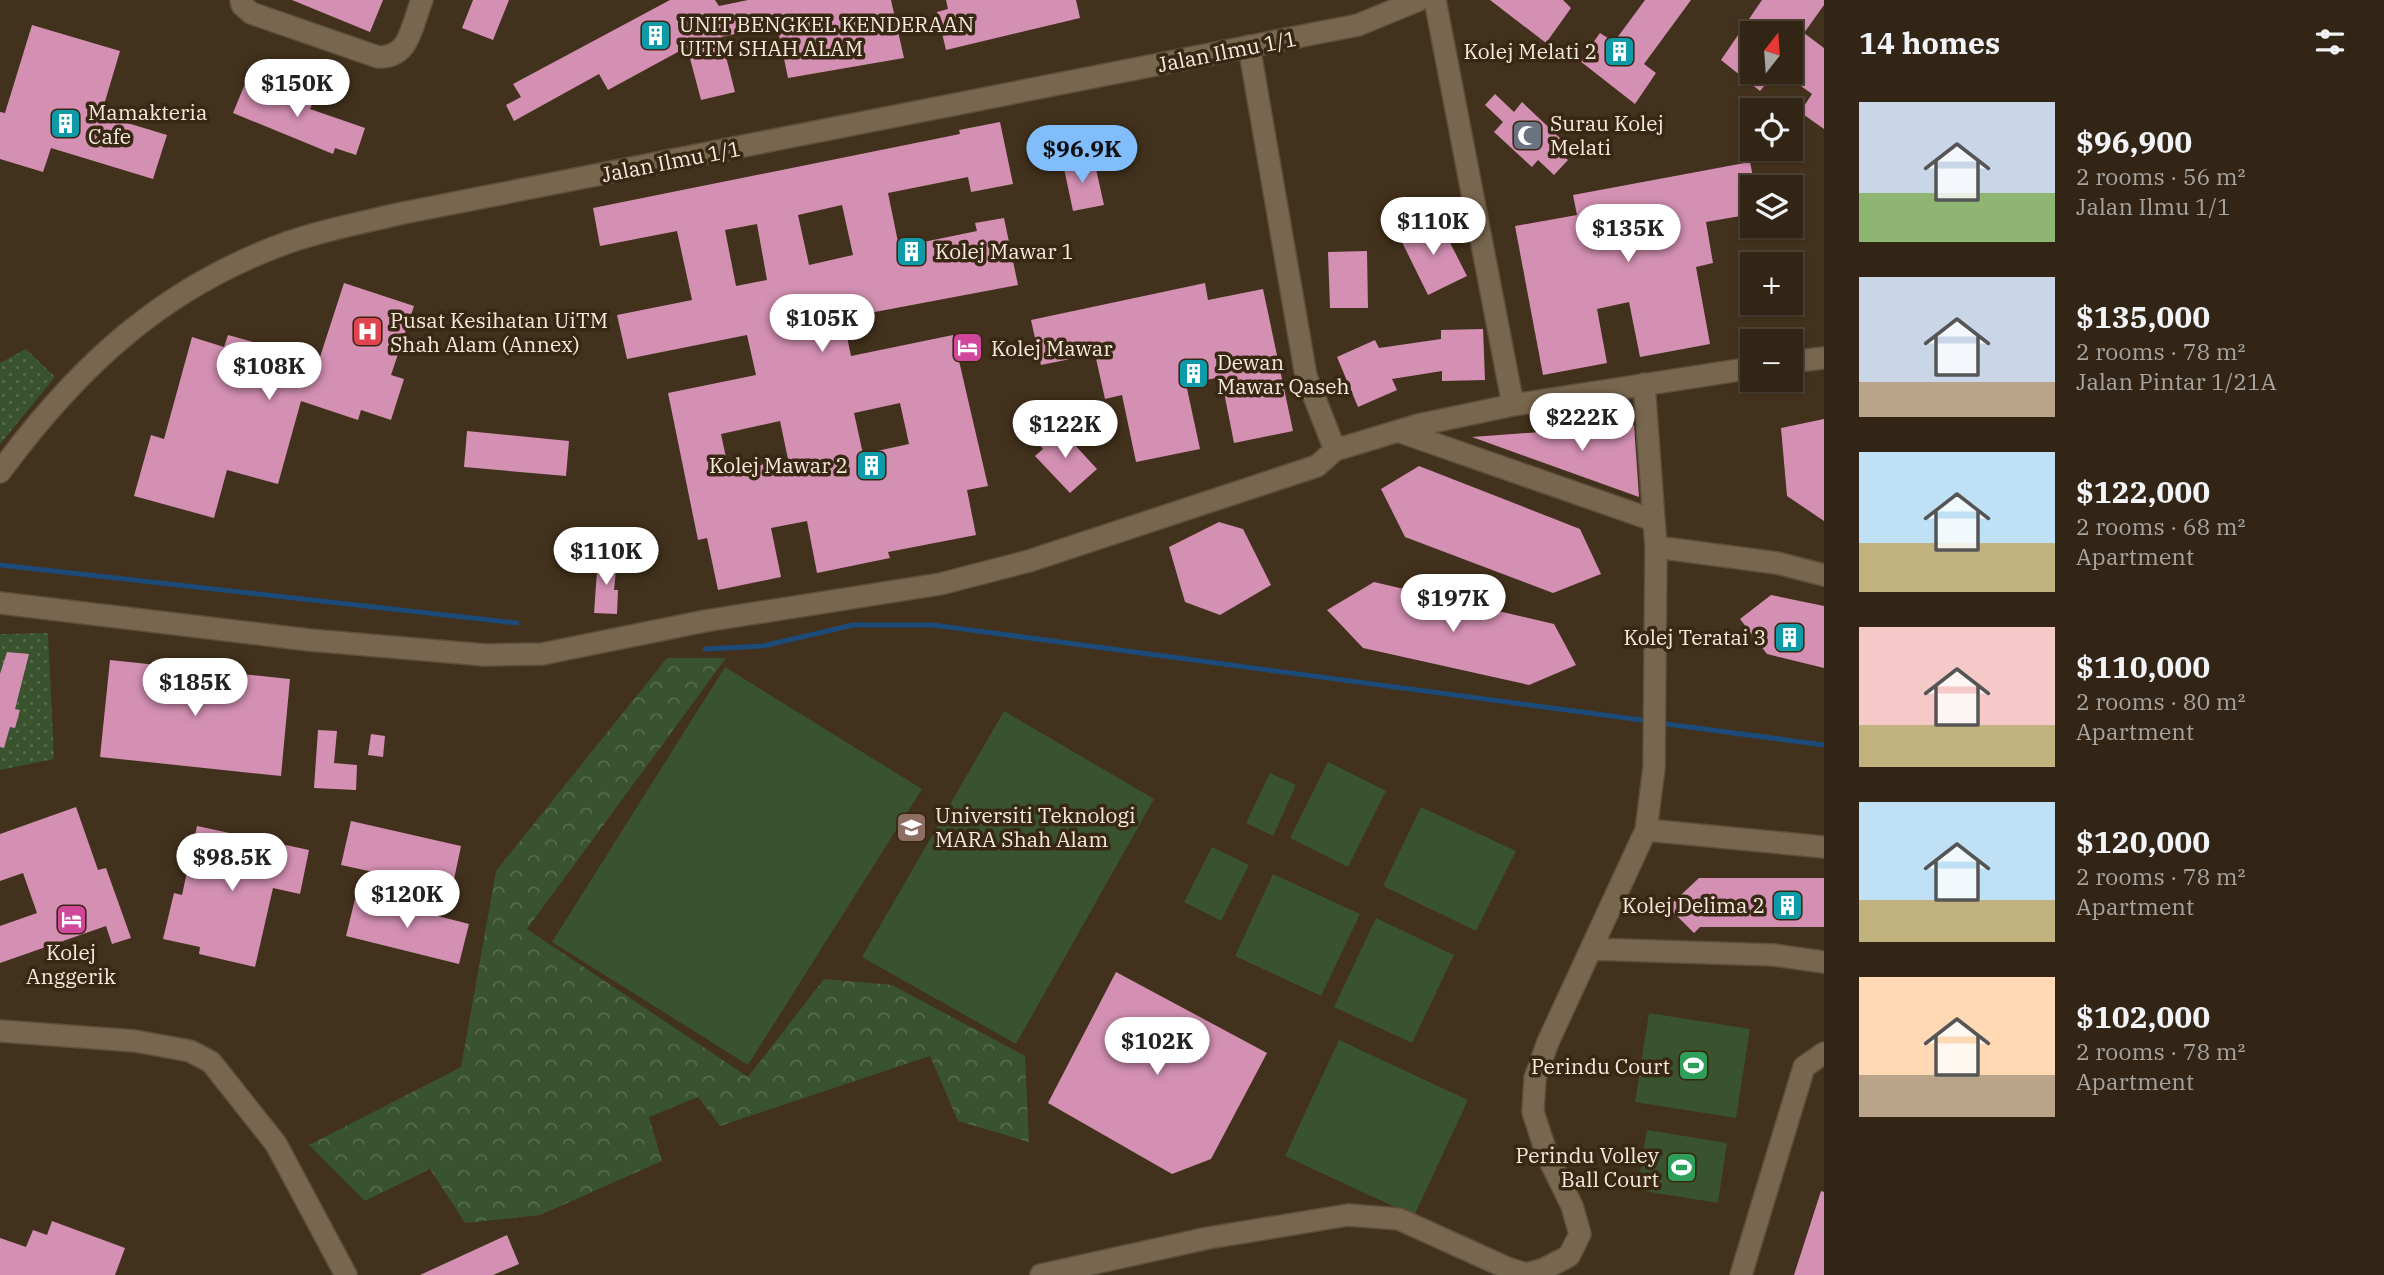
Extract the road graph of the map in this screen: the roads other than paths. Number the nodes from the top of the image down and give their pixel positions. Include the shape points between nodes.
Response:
1 (241, 0) edge
2 (422, 0) edge
3 (1419, 0) edge
4 (1434, 0) edge
5 (1249, 46) junction
6 (1824, 358) edge
7 (1803, 360) edge
8 (1740, 370) edge
9 (1644, 384) junction
10 (1513, 405) junction
11 (1398, 431) junction
12 (1335, 450) junction
13 (0, 471) edge
14 (1653, 520) junction
15 (1656, 547) junction
16 (1824, 575) edge
17 (4, 602) edge
18 (1646, 830) junction
19 (1824, 847) edge
20 (1591, 949) junction
21 (1824, 962) edge
22 (0, 1031) edge
23 (1824, 1053) edge
24 (346, 1275) edge
25 (1041, 1275) edge
26 (1741, 1275) edge

1 - 2 street via 251,13 378,57 402,52
3 - 5 street, Jalan Ilmu 1/1 via 1358,25
4 - 10 street
5 - 12 street via 1306,376
5 - 13 street, Jalan Ilmu 1/1 via 403,213 289,242 221,270 157,309 110,345 60,395
6 - 7 street
8 - 9 street
9 - 10 street
9 - 14 street
10 - 11 street
11 - 12 street
11 - 14 street
12 - 17 street via 1317,466 1029,561 940,584 705,621 542,654 485,655 309,640
14 - 15 street
15 - 16 street via 1777,563
15 - 18 street via 1654,751
18 - 19 street
18 - 20 street
20 - 21 street via 1773,955
20 - 25 street via 1548,1042 1534,1090 1533,1112 1580,1234 1569,1256 1526,1274 1399,1219 1348,1215 1208,1238
22 - 24 street via 135,1041 190,1051 211,1062 276,1144
23 - 26 street via 1804,1068

